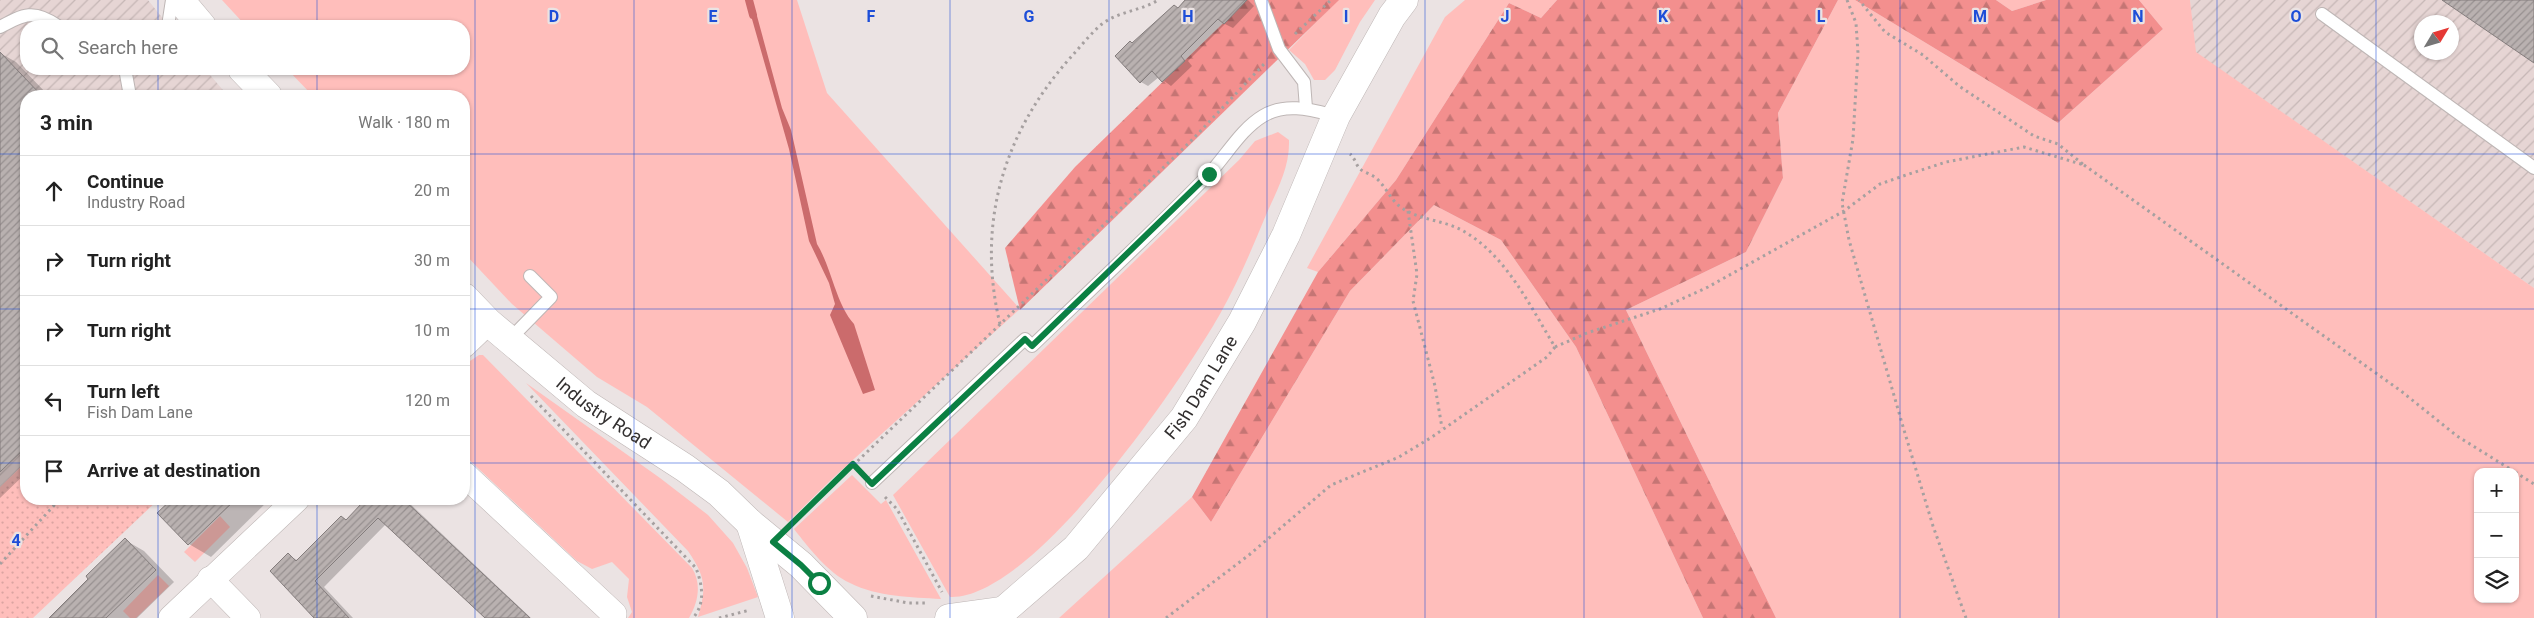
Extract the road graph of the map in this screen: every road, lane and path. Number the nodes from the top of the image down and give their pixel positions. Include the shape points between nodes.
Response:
1 (172, 0) edge
2 (180, 0) edge
3 (1158, 0) edge
4 (1261, 0) edge
5 (1331, 0) edge
6 (1404, 0) edge
7 (1848, 0) edge
8 (1859, 0) edge
9 (2322, 14) dead end
10 (48, 20) edge
11 (170, 20) edge
12 (197, 20) edge
13 (0, 27) edge
14 (1279, 49) junction
15 (126, 75) edge
16 (248, 75) edge
17 (129, 90) edge
18 (262, 90) edge
19 (1306, 108) junction
20 (1331, 127) junction
21 (2084, 165) junction
22 (2534, 168) edge
23 (1408, 211) junction
24 (1844, 211) junction
25 (530, 276) dead end
26 (470, 303) edge
27 (488, 322) junction
28 (1000, 324) junction
29 (470, 340) edge
30 (510, 340) junction
31 (1555, 347) junction
32 (526, 391) dead end
33 (1442, 428) junction
34 (853, 464) junction
35 (2509, 468) edge
36 (2519, 475) edge
37 (470, 479) edge
38 (872, 484) junction
39 (2534, 484) edge
40 (54, 505) edge
41 (290, 505) edge
42 (750, 524) junction
43 (773, 542) junction
44 (0, 564) edge
45 (210, 579) junction
46 (607, 598) dead end
47 (942, 605) edge
48 (860, 612) edge
49 (998, 615) edge
50 (171, 618) edge
51 (248, 618) edge
52 (693, 618) edge
53 (780, 618) edge
54 (1166, 618) edge
55 (1966, 618) edge

1 - 11 lane
2 - 12 street
3 - 28 path via 1103,23 1064,65 1025,118 1000,182 994,224 992,272
4 - 14 lane
5 - 14 path
6 - 20 street, Fish Dam Lane
7 - 24 path via 1856,23 1858,54 1853,139 1842,203
8 - 21 path via 1885,32 1923,55 1959,86 2034,136 2058,144
9 - 22 lane
10 - 13 lane via 24,14
14 - 19 lane via 1304,82
14 - 28 path via 1190,142
15 - 17 lane
16 - 18 street
19 - 20 lane
19 - 38 lane via 1278,110 1254,123 1209,174 1032,346 1025,339
20 - 23 path via 1360,168 1376,177 1398,205
20 - 49 street, Fish Dam Lane via 1286,235 1246,314 1184,418 1076,548
21 - 24 path via 2024,148 1988,153 1946,162 1880,184
21 - 35 path via 2401,391 2457,436
23 - 31 path via 1451,225 1477,241 1519,287
23 - 33 path via 1418,274 1413,301 1435,386
24 - 31 path via 1692,294
24 - 55 path via 1849,240 1933,526
25 - 30 lane via 550,297
26 - 27 street, Industry Road
27 - 29 street
27 - 30 street, Industry Road
28 - 34 path
30 - 42 street, Industry Road via 586,404 719,493
31 - 33 path via 1547,357
32 - 52 path via 696,568 702,584 702,596
33 - 54 path via 1398,457 1331,485 1249,555
34 - 38 path
34 - 43 path
36 - 39 path
37 - 46 street
38 - 47 path via 897,509
40 - 44 path
41 - 45 street
42 - 43 street, Industry Road
42 - 53 street, Industry Road
43 - 48 street, Industry Road
45 - 50 street
45 - 51 street
47 - 48 path via 908,603
47 - 49 street, Fish Dam Lane

